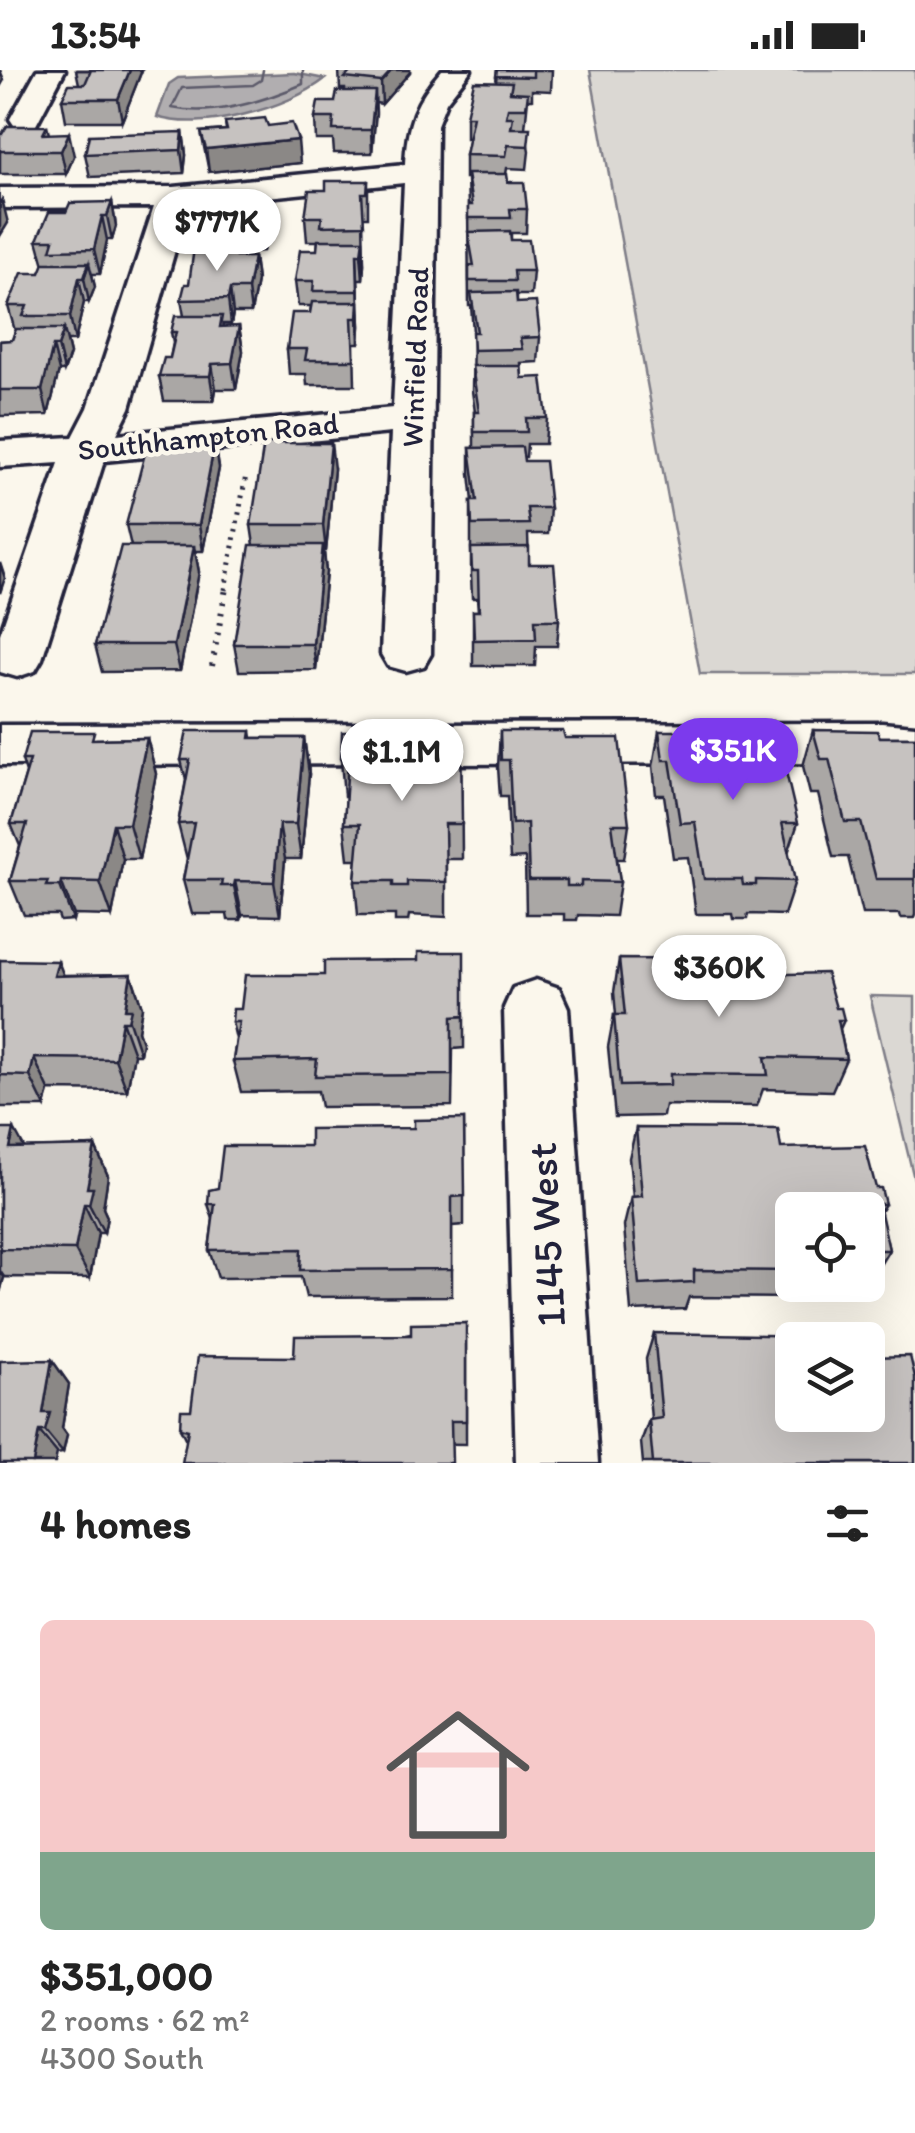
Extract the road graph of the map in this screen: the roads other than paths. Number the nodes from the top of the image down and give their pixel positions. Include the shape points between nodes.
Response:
1 (51, 70) edge
2 (458, 70) edge
3 (25, 119) dead end
4 (419, 173) junction
5 (174, 196) junction
6 (0, 198) edge
7 (416, 418) junction
8 (88, 450) junction
9 (0, 454) edge
10 (406, 654) dead end
11 (17, 660) dead end
12 (0, 744) edge
13 (915, 746) edge
14 (536, 1008) dead end
15 (557, 1463) edge

1 - 3 street
2 - 4 street, Winfield Road via 424,115
4 - 5 street
4 - 7 street, Winfield Road
5 - 6 street
5 - 8 street via 109,408
7 - 8 street, Southhampton Road
7 - 10 street, Winfield Road
8 - 9 street, Southhampton Road
8 - 11 street
12 - 13 street
14 - 15 street, 1145 West

